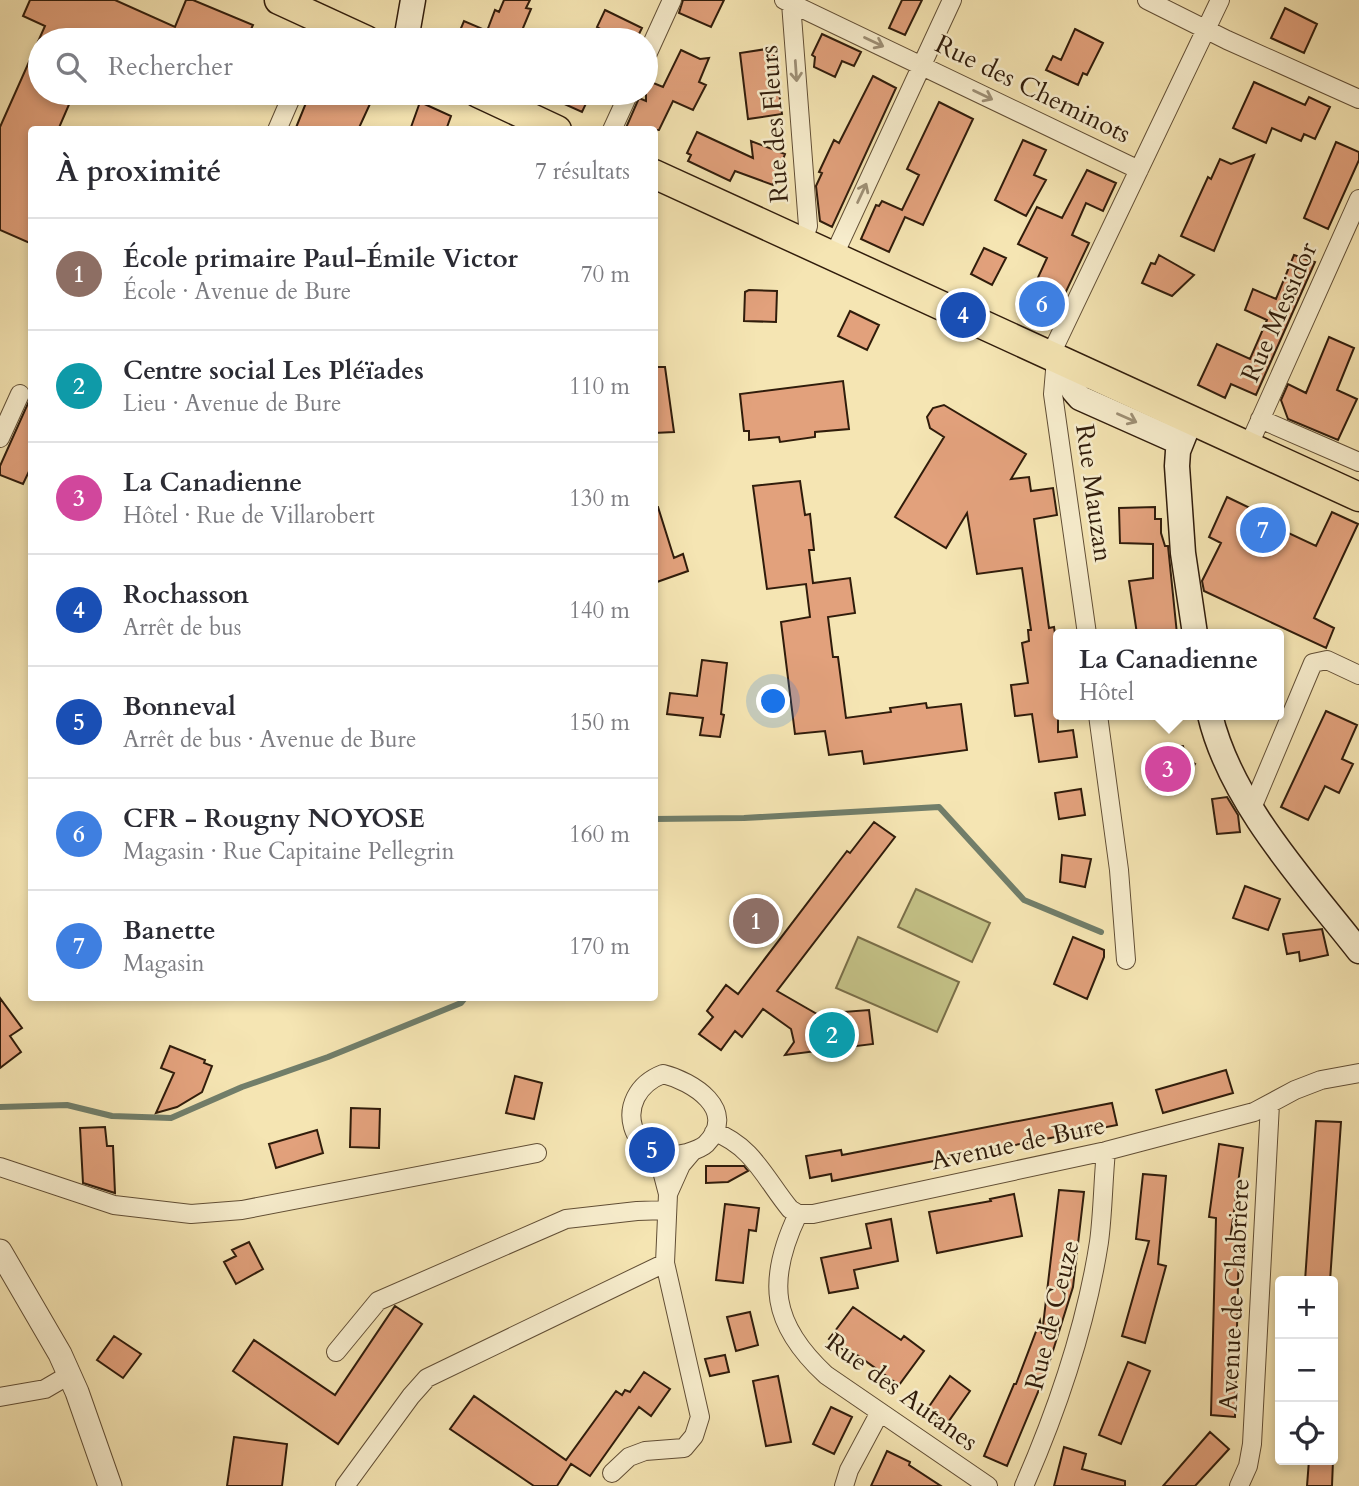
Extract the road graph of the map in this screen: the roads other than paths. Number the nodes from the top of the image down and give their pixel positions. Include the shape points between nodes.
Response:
1 (279, 0) edge
2 (413, 0) edge
3 (672, 0) edge
4 (952, 0) edge
5 (1147, 0) edge
6 (1220, 0) edge
7 (789, 1) edge
8 (316, 28) edge
9 (408, 28) edge
10 (1206, 29) junction
11 (658, 31) edge
12 (922, 65) junction
13 (1359, 99) edge
14 (288, 105) edge
15 (504, 105) edge
16 (623, 105) edge
17 (279, 126) edge
18 (548, 126) edge
19 (614, 126) edge
20 (1139, 170) junction
21 (658, 176) edge
22 (1359, 199) edge
23 (803, 241) junction
24 (834, 255) junction
25 (1056, 359) junction
26 (20, 394) dead end
27 (1260, 419) junction
28 (1185, 432) junction
29 (0, 438) edge
30 (1248, 447) junction
31 (1331, 450) junction
32 (1359, 462) edge
33 (1317, 478) junction
34 (1359, 497) edge
35 (1086, 629) edge
36 (1194, 629) edge
37 (1359, 675) edge
38 (1099, 720) edge
39 (1211, 720) edge
40 (1252, 808) junction
41 (1359, 951) edge
42 (1126, 960) dead end
43 (1359, 1073) edge
44 (1270, 1104) junction
45 (714, 1132) junction
46 (657, 1152) junction
47 (692, 1152) junction
48 (1106, 1152) junction
49 (537, 1153) dead end
50 (0, 1167) edge
51 (668, 1202) junction
52 (798, 1214) junction
53 (0, 1251) edge
54 (665, 1263) junction
55 (336, 1352) dead end
56 (69, 1374) junction
57 (0, 1397) edge
58 (880, 1412) junction
59 (612, 1473) dead end
60 (110, 1486) edge
61 (345, 1486) edge
62 (844, 1486) edge
63 (988, 1486) edge
64 (1024, 1486) edge
65 (1239, 1486) edge

1 - 8 main road
2 - 9 main road
3 - 11 street
4 - 12 street
5 - 10 street
6 - 10 street
7 -> 12 street, Rue des Cheminots
7 -> 23 street, Rue des Fleurs via 808,226
10 - 13 street
10 - 20 street
12 -> 20 street, Rue des Cheminots
24 -> 12 street
14 - 17 street
15 - 18 main road
16 - 19 street
20 - 25 street
21 - 23 main road
22 - 27 street, Rue Messidor
23 - 24 main road
24 - 25 main road
25 - 28 main road
25 - 35 street, Rue Mauzan via 1053,394
26 - 29 street
27 - 30 street, Rue Messidor
27 - 31 street
28 - 30 main road
28 - 36 main road via 1177,466
30 - 33 main road
31 - 32 street
31 - 33 street
33 - 34 main road
37 - 40 street via 1327,660 1313,663
38 - 42 street
39 - 40 main road via 1235,780
40 - 41 main road
43 - 44 street, Avenue de Bure via 1321,1080
44 - 48 street, Avenue de Bure
44 - 65 street, Avenue de Chabriere via 1252,1444
45 - 46 street via 715,1109 704,1092 663,1074 641,1087 631,1110 639,1141
45 - 47 street via 705,1145
45 - 52 street via 749,1153 781,1199
46 - 47 street
46 - 51 street
47 - 51 street via 681,1165
48 - 52 street, Avenue de Bure via 822,1213
48 - 64 street, Rue de Ceuze via 1099,1241 1084,1313 1048,1429
49 - 50 street via 242,1210 191,1214 114,1205
51 - 54 street
51 - 55 street via 636,1211 566,1219 378,1301
52 - 58 street, Rue des Autanes via 777,1286 786,1323 808,1359
53 - 56 street
54 - 59 street via 700,1417 684,1448 645,1451 629,1457
54 - 61 street via 427,1378
56 - 57 street via 45,1389
56 - 60 street
58 - 62 street
58 - 63 street, Rue des Autanes

